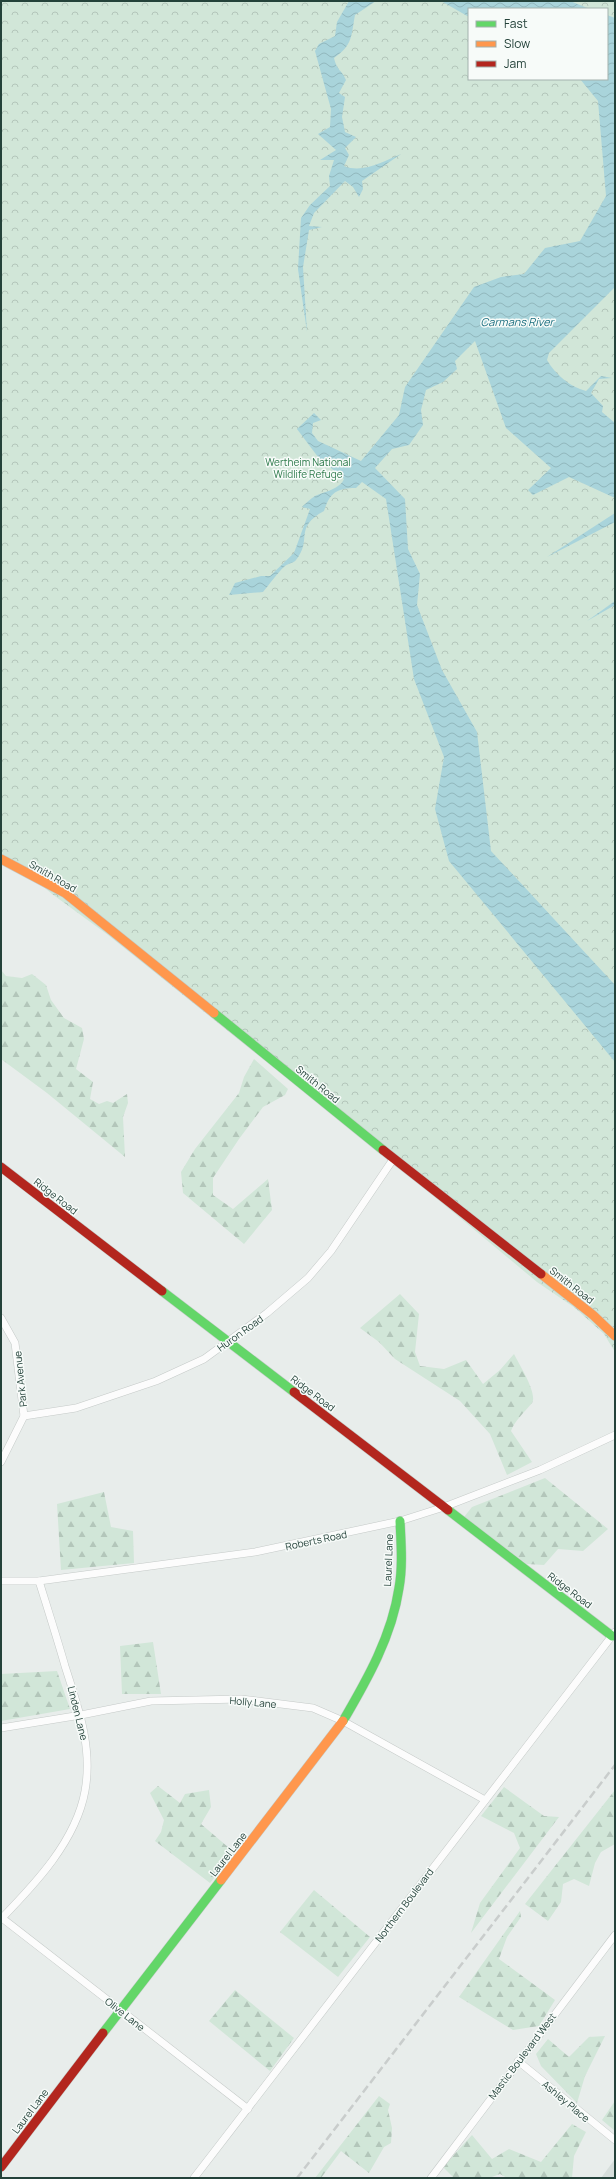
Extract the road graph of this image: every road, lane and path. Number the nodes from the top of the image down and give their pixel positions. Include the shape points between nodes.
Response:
1 (1, 859) edge
2 (394, 1158) junction
3 (1, 1167) edge
4 (1, 1318) edge
5 (615, 1336) edge
6 (228, 1342) junction
7 (24, 1416) junction
8 (615, 1435) edge
9 (1, 1462) edge
10 (444, 1508) junction
11 (400, 1522) junction
12 (1, 1581) edge
13 (39, 1582) junction
14 (613, 1634) edge
15 (81, 1715) junction
16 (344, 1721) junction
17 (1, 1728) edge
18 (485, 1800) junction
19 (1, 1918) edge
20 (615, 1935) edge
21 (120, 2010) junction
22 (518, 2061) junction
23 (248, 2109) junction
24 (615, 2140) edge
25 (1, 2167) edge
26 (194, 2178) edge
27 (431, 2178) edge

1 - 2 street, Smith Road via 65,893
2 - 5 street, Smith Road via 593,1315
2 - 6 street, Huron Road via 331,1251 308,1278
3 - 6 street, Ridge Road
4 - 7 street, Park Avenue via 16,1343
6 - 7 street, Huron Road via 204,1360 156,1382 76,1408
6 - 10 street, Ridge Road
7 - 9 street, Park Avenue
8 - 10 street, Roberts Road via 540,1470
10 - 11 street, Roberts Road
10 - 14 street, Ridge Road
11 - 13 street, Roberts Road via 255,1552
11 - 16 street, Laurel Lane via 397,1596 387,1629 365,1683
12 - 13 street, Roberts Road
13 - 15 street, Linden Lane
14 - 18 street, Northern Boulevard
15 - 16 street, Holly Lane via 151,1701 241,1699 313,1708
15 - 17 street, Holly Lane
15 - 19 street, Linden Lane via 87,1766 85,1791 78,1813 66,1840 38,1878
16 - 18 street, Holly Lane
16 - 21 street, Laurel Lane
18 - 23 street, Northern Boulevard
19 - 21 street, Olive Lane
20 - 22 street, Mastic Boulevard West
21 - 23 street, Olive Lane
21 - 25 street, Laurel Lane
22 - 24 street, Ashley Place
22 - 27 street, Mastic Boulevard West
23 - 26 street, Northern Boulevard

